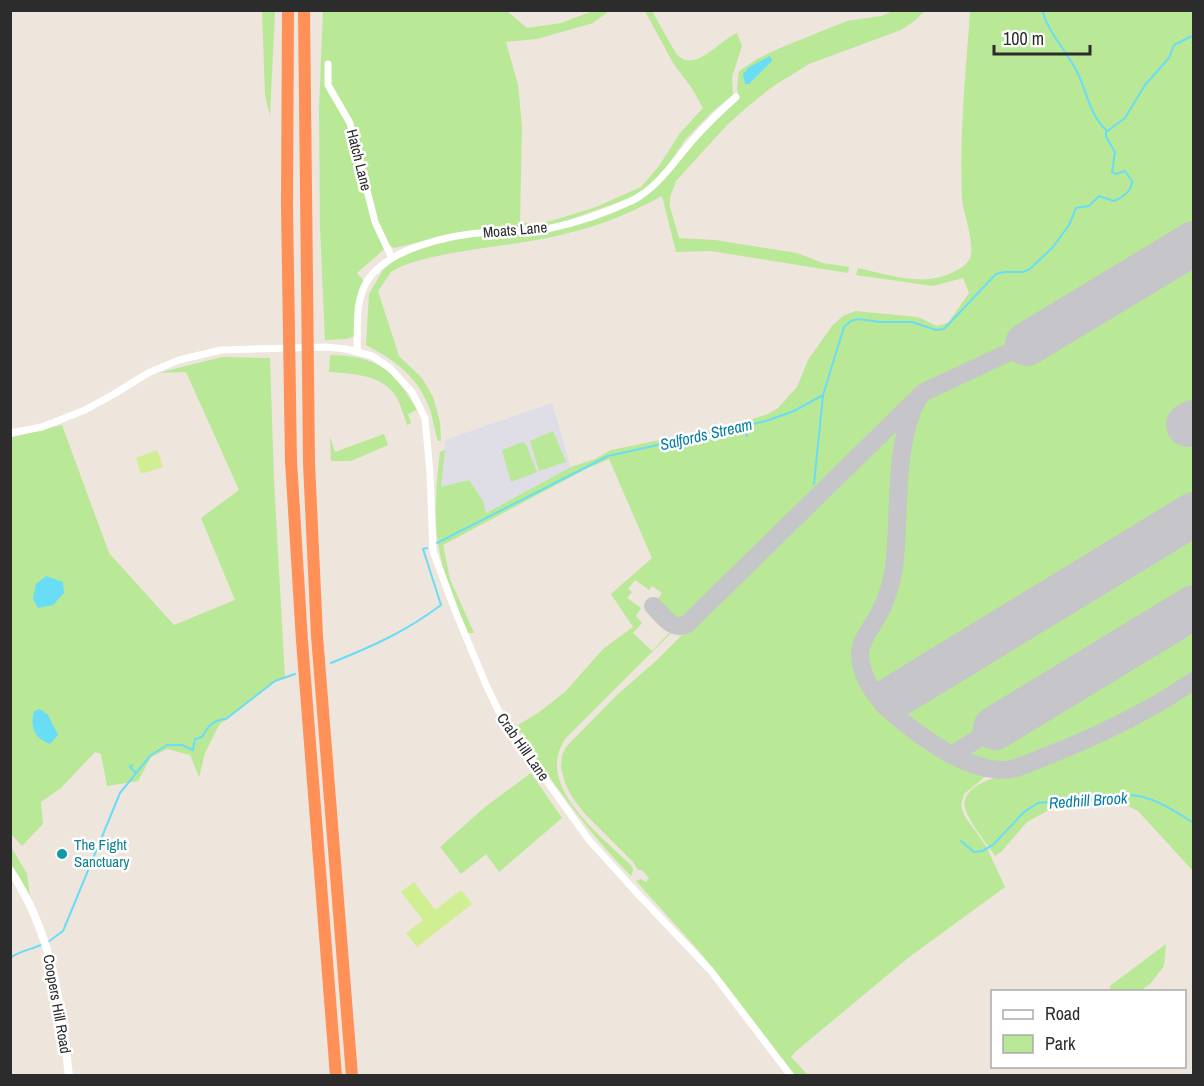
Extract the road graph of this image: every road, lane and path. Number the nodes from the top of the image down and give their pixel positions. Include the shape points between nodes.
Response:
1 (288, 10) edge
2 (304, 10) edge
3 (328, 64) dead end
4 (736, 97) dead end
5 (392, 258) junction
6 (357, 350) junction
7 (10, 433) edge
8 (10, 870) edge
9 (69, 1076) edge
10 (336, 1076) edge
11 (352, 1076) edge
12 (791, 1076) edge

1 - 10 highway via 291,461
2 - 11 highway via 309,475 317,636
3 - 5 street, Hatch Lane via 328,85 350,123 375,222
4 - 5 street, Moats Lane via 664,174 636,198 564,225 471,234
5 - 6 street, Moats Lane via 374,272 362,291
6 - 7 street, Crab Hill Lane via 221,350 179,360 148,373 85,410 42,427
6 - 12 street, Crab Hill Lane via 394,371 421,409 428,438 433,551 502,720 590,840 711,971
8 - 9 street, Coopers Hill Road via 36,917 48,949 62,1011

